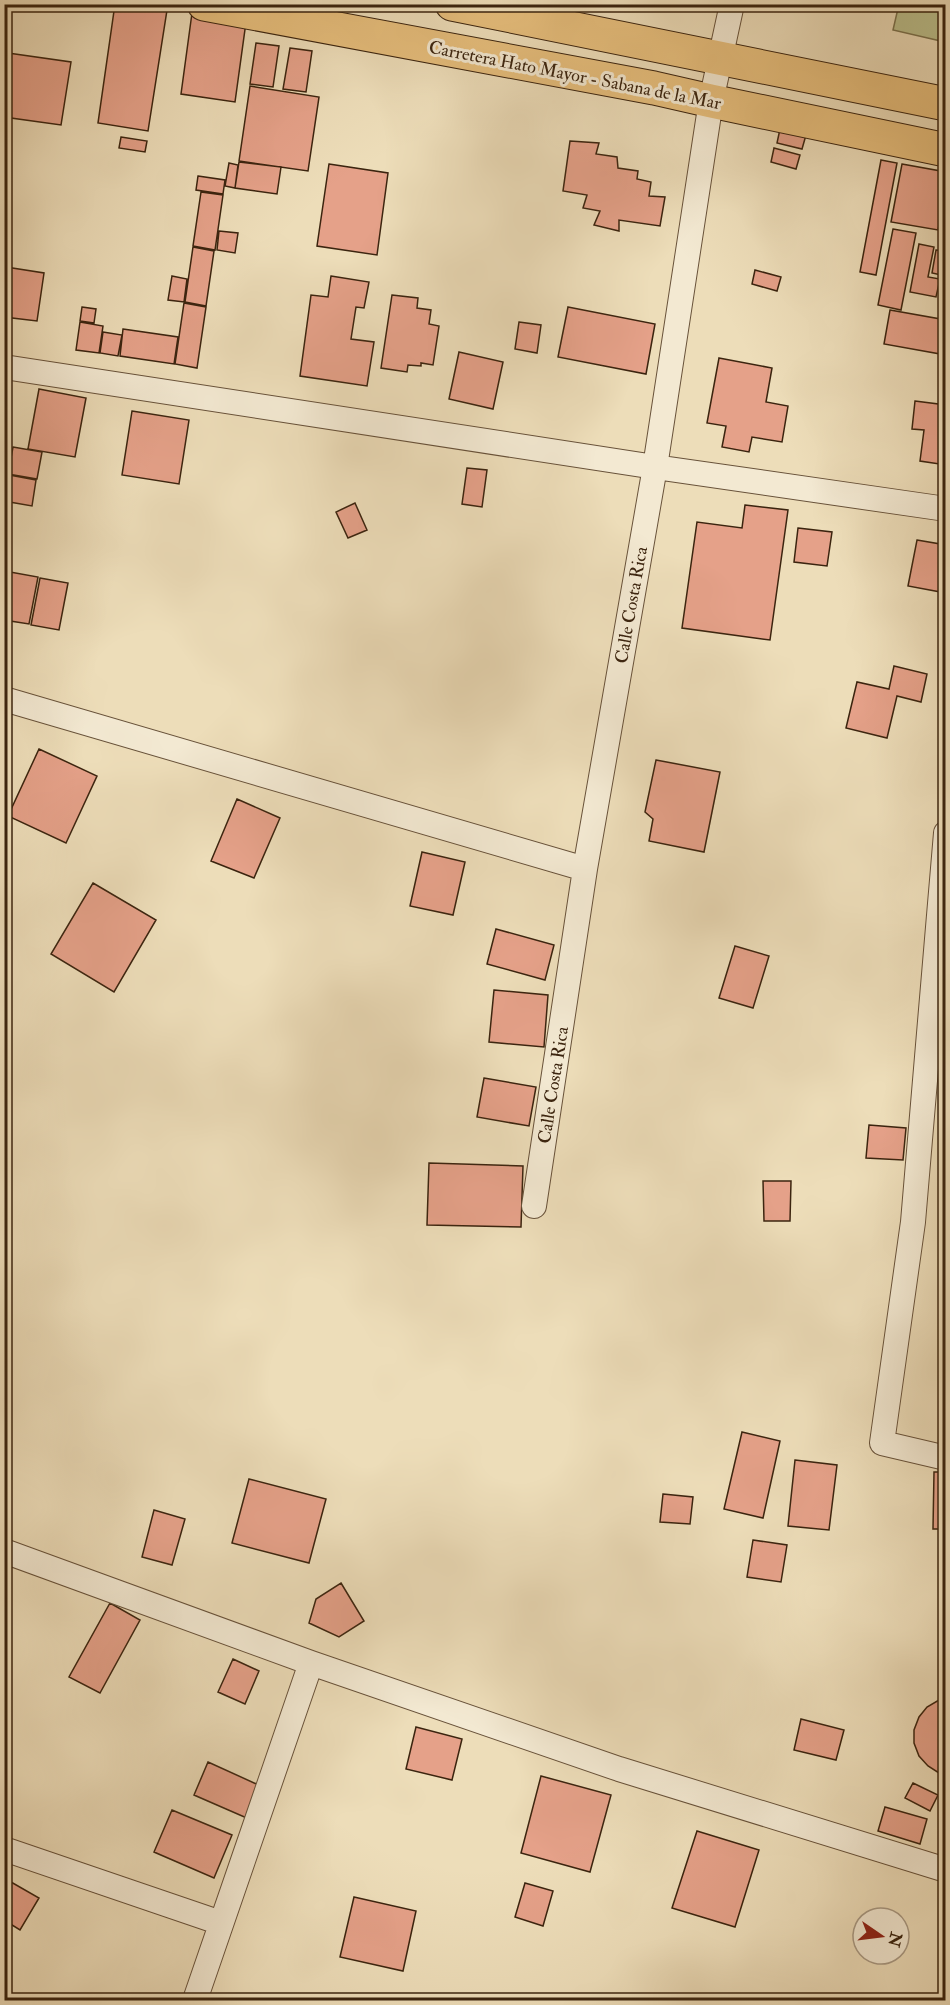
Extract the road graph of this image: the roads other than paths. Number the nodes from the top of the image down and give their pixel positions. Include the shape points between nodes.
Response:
1 (204, 4) edge
2 (452, 4) edge
3 (732, 4) edge
4 (721, 58) junction
5 (711, 101) junction
6 (945, 104) edge
7 (945, 150) edge
8 (4, 367) edge
9 (655, 467) junction
10 (945, 509) edge
11 (4, 699) edge
12 (945, 833) edge
13 (585, 869) junction
14 (534, 1206) dead end
15 (945, 1458) edge
16 (4, 1551) edge
17 (310, 1663) junction
18 (4, 1849) edge
19 (945, 1870) edge
20 (221, 1923) junction
21 (195, 2001) edge

1 - 5 main road, Carretera Hato Mayor - Sabana de la Mar
2 - 4 main road
3 - 4 street, Calle Costa Rica
4 - 5 street, Calle Costa Rica
4 - 6 main road
5 - 7 main road, Carretera Hato Mayor - Sabana de la Mar
5 - 9 street, Calle Costa Rica
8 - 9 street
9 - 10 street
9 - 13 street, Calle Costa Rica
11 - 13 street
12 - 15 street via 913,1222 882,1443
13 - 14 street, Calle Costa Rica
16 - 17 street
17 - 19 street via 619,1769
17 - 20 street
18 - 20 street
20 - 21 street

